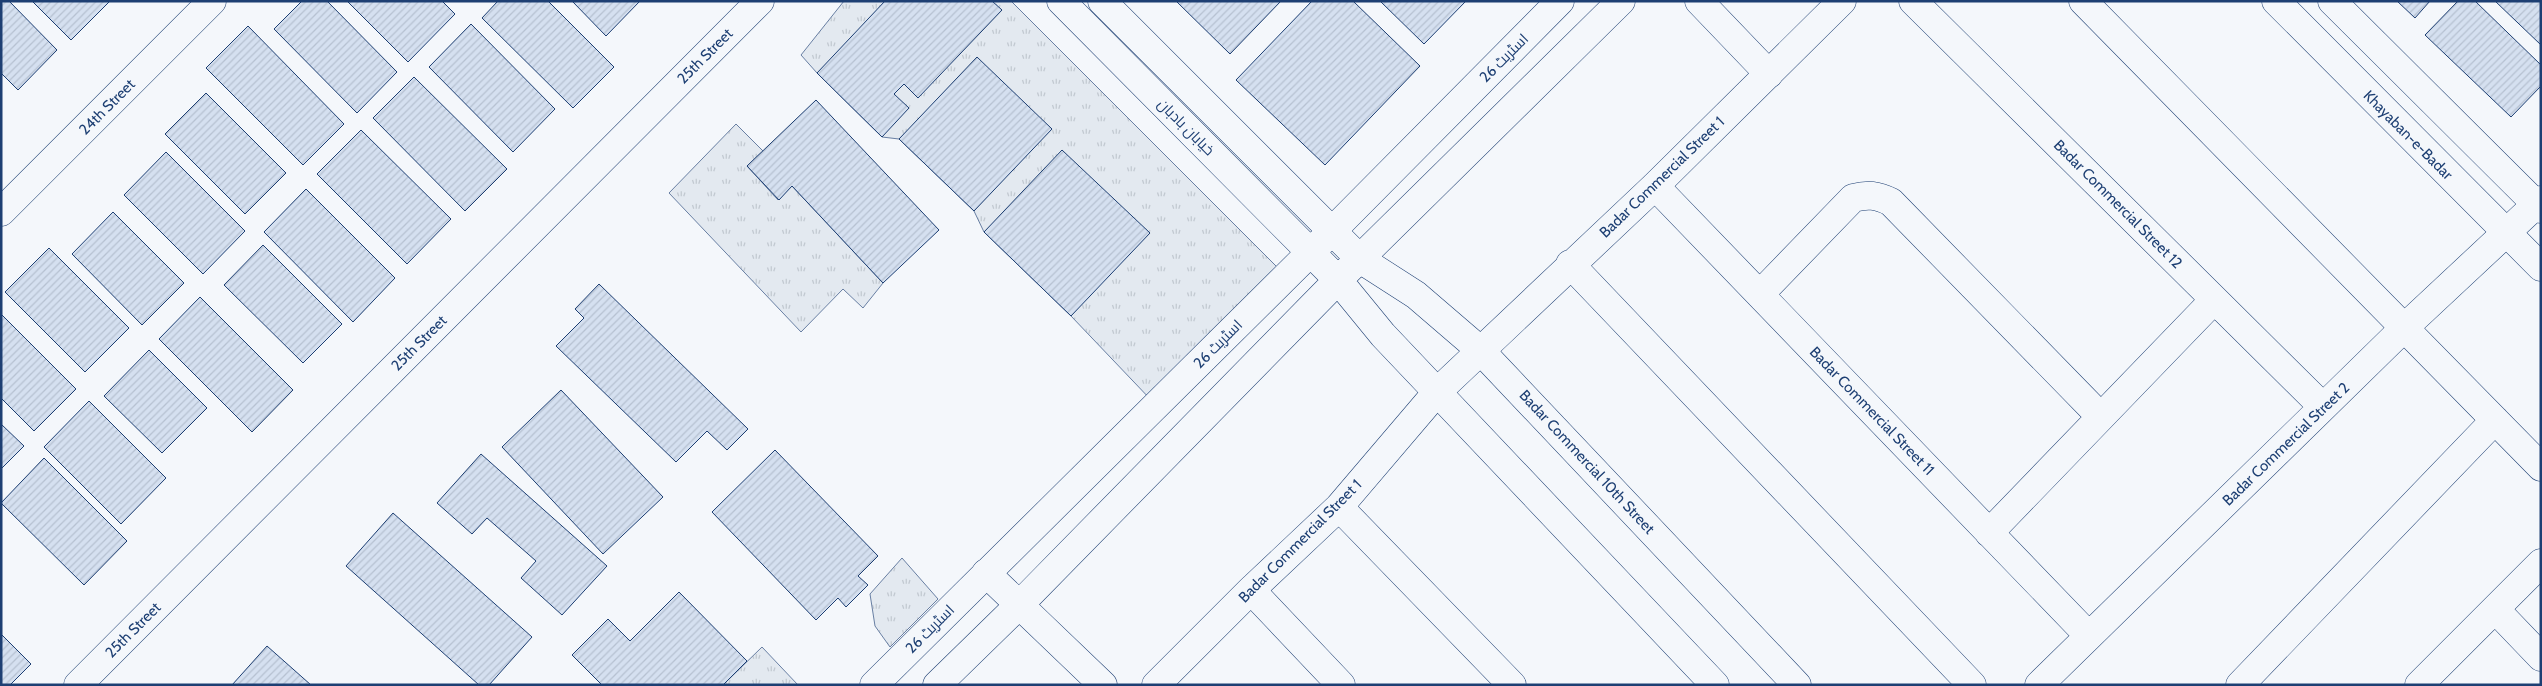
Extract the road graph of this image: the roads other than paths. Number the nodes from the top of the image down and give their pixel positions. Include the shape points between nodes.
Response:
1 (212, 1) edge
2 (760, 1) edge
3 (1061, 1) edge
4 (1102, 1) edge
5 (1560, 1) edge
6 (1620, 1) edge
7 (1699, 1) edge
8 (1842, 1) edge
9 (1913, 1) edge
10 (2083, 1) edge
11 (2276, 1) edge
12 (2332, 1) edge
13 (1769, 74) junction
14 (1655, 186) junction
15 (2539, 204) edge
16 (1, 212) edge
17 (1332, 231) junction
18 (2506, 233) junction
19 (1310, 253) junction
20 (1360, 258) junction
21 (1570, 264) junction
22 (2541, 268) edge
23 (1338, 280) junction
24 (1760, 294) junction
25 (2214, 300) junction
26 (2404, 328) junction
27 (1480, 350) junction
28 (1437, 392) junction
29 (2323, 407) junction
30 (2101, 417) junction
31 (2495, 420) junction
32 (2541, 467) edge
33 (1339, 507) junction
34 (1990, 533) junction
35 (2541, 563) edge
36 (986, 573) junction
37 (1251, 590) junction
38 (1020, 604) junction
39 (2495, 609) junction
40 (2089, 636) junction
41 (2541, 657) edge
42 (78, 685) edge
43 (874, 685) edge
44 (937, 685) edge
45 (1103, 685) edge
46 (1156, 685) edge
47 (1340, 685) edge
48 (1512, 685) edge
49 (1715, 685) edge
50 (1797, 685) edge
51 (1972, 685) edge
52 (2039, 685) edge
53 (2240, 685) edge
54 (2419, 685) edge

1 - 16 street, 24th Street
2 - 42 street, 25th Street
3 - 19 street, خیابان بادبان
4 - 17 street, خیابان بادبان
5 - 17 street, اسٹریٹ 26
6 - 20 street
7 - 13 street
8 - 13 street, Badar Commercial Street 1
9 - 25 street, Badar Commercial Street 12
10 - 26 street
11 - 18 street, Khayaban-e-Badar
12 - 15 street
13 - 14 street, Badar Commercial Street 1
14 - 21 street, Badar Commercial Street 1
14 - 24 street, Badar Commercial Street 11
15 - 18 street, Badar Commercial Street 2
17 - 19 street, اسٹریٹ 26
17 - 20 street, خیابان بادبان
18 - 22 street, Khayaban-e-Badar
18 - 26 street, Badar Commercial Street 2
19 - 23 street, خیابان بادبان
19 - 36 street, اسٹریٹ 26
20 - 23 street
20 - 27 street, Badar Commercial 10th Street via 1416,295
21 - 27 street, Badar Commercial Street 1
21 - 51 street
23 - 28 street via 1383,335
23 - 38 street
24 - 30 street via 1853,198 1868,194 1880,196 1891,202
24 - 34 street, Badar Commercial Street 11
25 - 29 street, Badar Commercial Street 12
25 - 30 street
26 - 29 street, Badar Commercial Street 2
26 - 31 street
27 - 28 street, Badar Commercial Street 1
27 - 50 street, Badar Commercial 10th Street
28 - 33 street, Badar Commercial Street 1
28 - 49 street
29 - 40 street, Badar Commercial Street 2
30 - 34 street
31 - 32 street
31 - 53 street
33 - 37 street, Badar Commercial Street 1
33 - 48 street
34 - 40 street, Badar Commercial Street 11
35 - 39 street
36 - 38 street
36 - 43 street, اسٹریٹ 26
37 - 46 street, Badar Commercial Street 1
37 - 47 street
38 - 44 street
38 - 45 street
39 - 41 street
39 - 54 street
40 - 52 street, Badar Commercial Street 2

